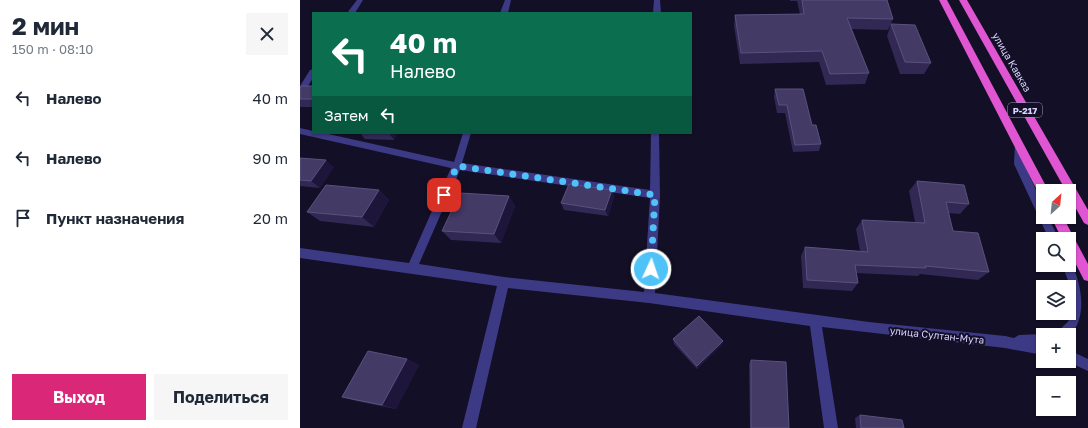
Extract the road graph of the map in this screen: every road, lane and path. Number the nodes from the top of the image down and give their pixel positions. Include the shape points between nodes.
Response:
1 (360, 0) edge
2 (508, 0) edge
3 (657, 0) edge
4 (943, 0) edge
5 (963, 0) edge
6 (353, 12) edge
7 (504, 12) edge
8 (657, 12) edge
9 (312, 74) edge
10 (300, 92) edge
11 (300, 131) edge
12 (312, 134) edge
13 (313, 134) edge
14 (467, 134) edge
15 (656, 134) edge
16 (1019, 144) junction
17 (457, 166) junction
18 (1039, 184) edge
19 (655, 195) junction
20 (1036, 202) edge
21 (1088, 220) edge
22 (300, 253) edge
23 (1076, 253) edge
24 (412, 268) junction
25 (1070, 272) edge
26 (1088, 276) edge
27 (504, 282) junction
28 (650, 298) junction
29 (815, 320) junction
30 (1071, 328) edge
31 (1036, 340) edge
32 (1005, 342) junction
33 (1036, 349) edge
34 (1076, 359) edge
35 (1088, 365) edge
36 (469, 428) edge
37 (831, 428) edge

1 - 6 street
2 - 7 street
3 - 8 street
4 - 16 highway, Р-217
5 - 21 highway, улица Кавказ / Р-217
9 - 10 street
11 - 12 street
13 - 17 street
14 - 17 street
15 - 19 street
16 - 18 highway, Р-217
16 - 20 street via 1019,164
17 - 19 street
17 - 24 street
19 - 28 street
22 - 24 street, улица Султан-Мута
23 - 26 highway
24 - 27 street, улица Султан-Мута
25 - 30 street via 1078,300 1078,317
27 - 28 street, улица Султан-Мута
27 - 36 street
28 - 29 street, улица Султан-Мута
29 - 32 street, улица Султан-Мута
29 - 37 street
31 - 32 street
32 - 33 street
34 - 35 street

